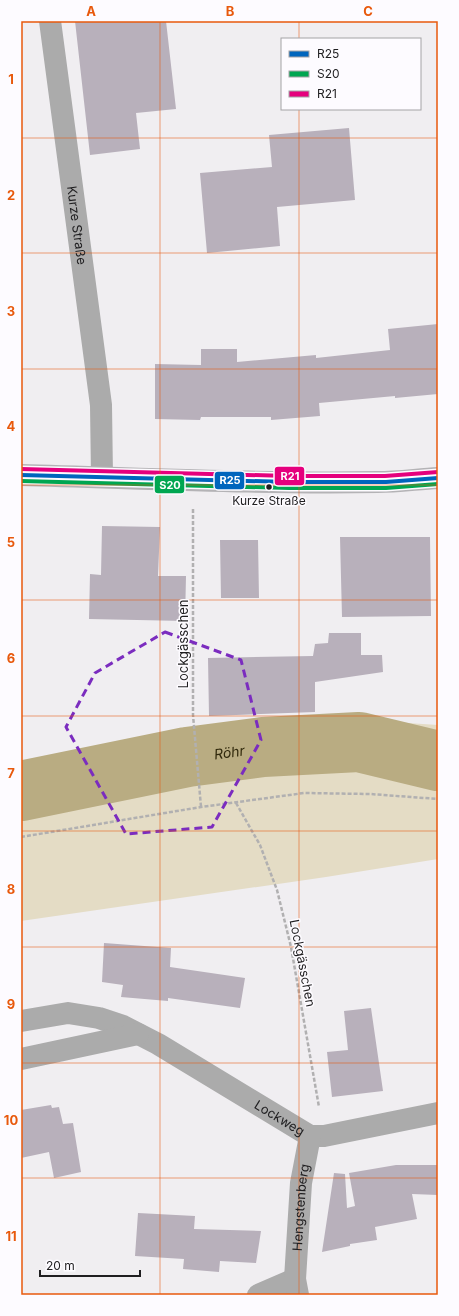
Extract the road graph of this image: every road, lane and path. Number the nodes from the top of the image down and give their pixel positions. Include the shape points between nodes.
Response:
1 (50, 21) edge
2 (21, 475) edge
3 (102, 477) junction
4 (438, 478) edge
5 (193, 480) junction
6 (438, 799) edge
7 (236, 803) junction
8 (201, 807) junction
9 (21, 837) edge
10 (21, 1021) edge
11 (138, 1034) junction
12 (21, 1059) edge
13 (438, 1113) edge
14 (317, 1136) junction
15 (296, 1287) edge
16 (258, 1295) edge

1 - 3 street, Kurze Straße via 102,405
2 - 3 main road
3 - 5 main road
4 - 5 main road via 379,482
5 - 8 path, Lockgässchen via 193,715
6 - 7 path via 370,794 304,794
7 - 8 path
7 - 14 path, Lockgässchen via 260,845 277,890 291,947
8 - 9 path
10 - 11 street, Lockweg via 68,1013 99,1018
11 - 12 street
11 - 14 street, Lockweg
13 - 14 street, Lockweg
14 - 15 street, Hengstenberg via 301,1184
15 - 16 street, Hengstenberg

